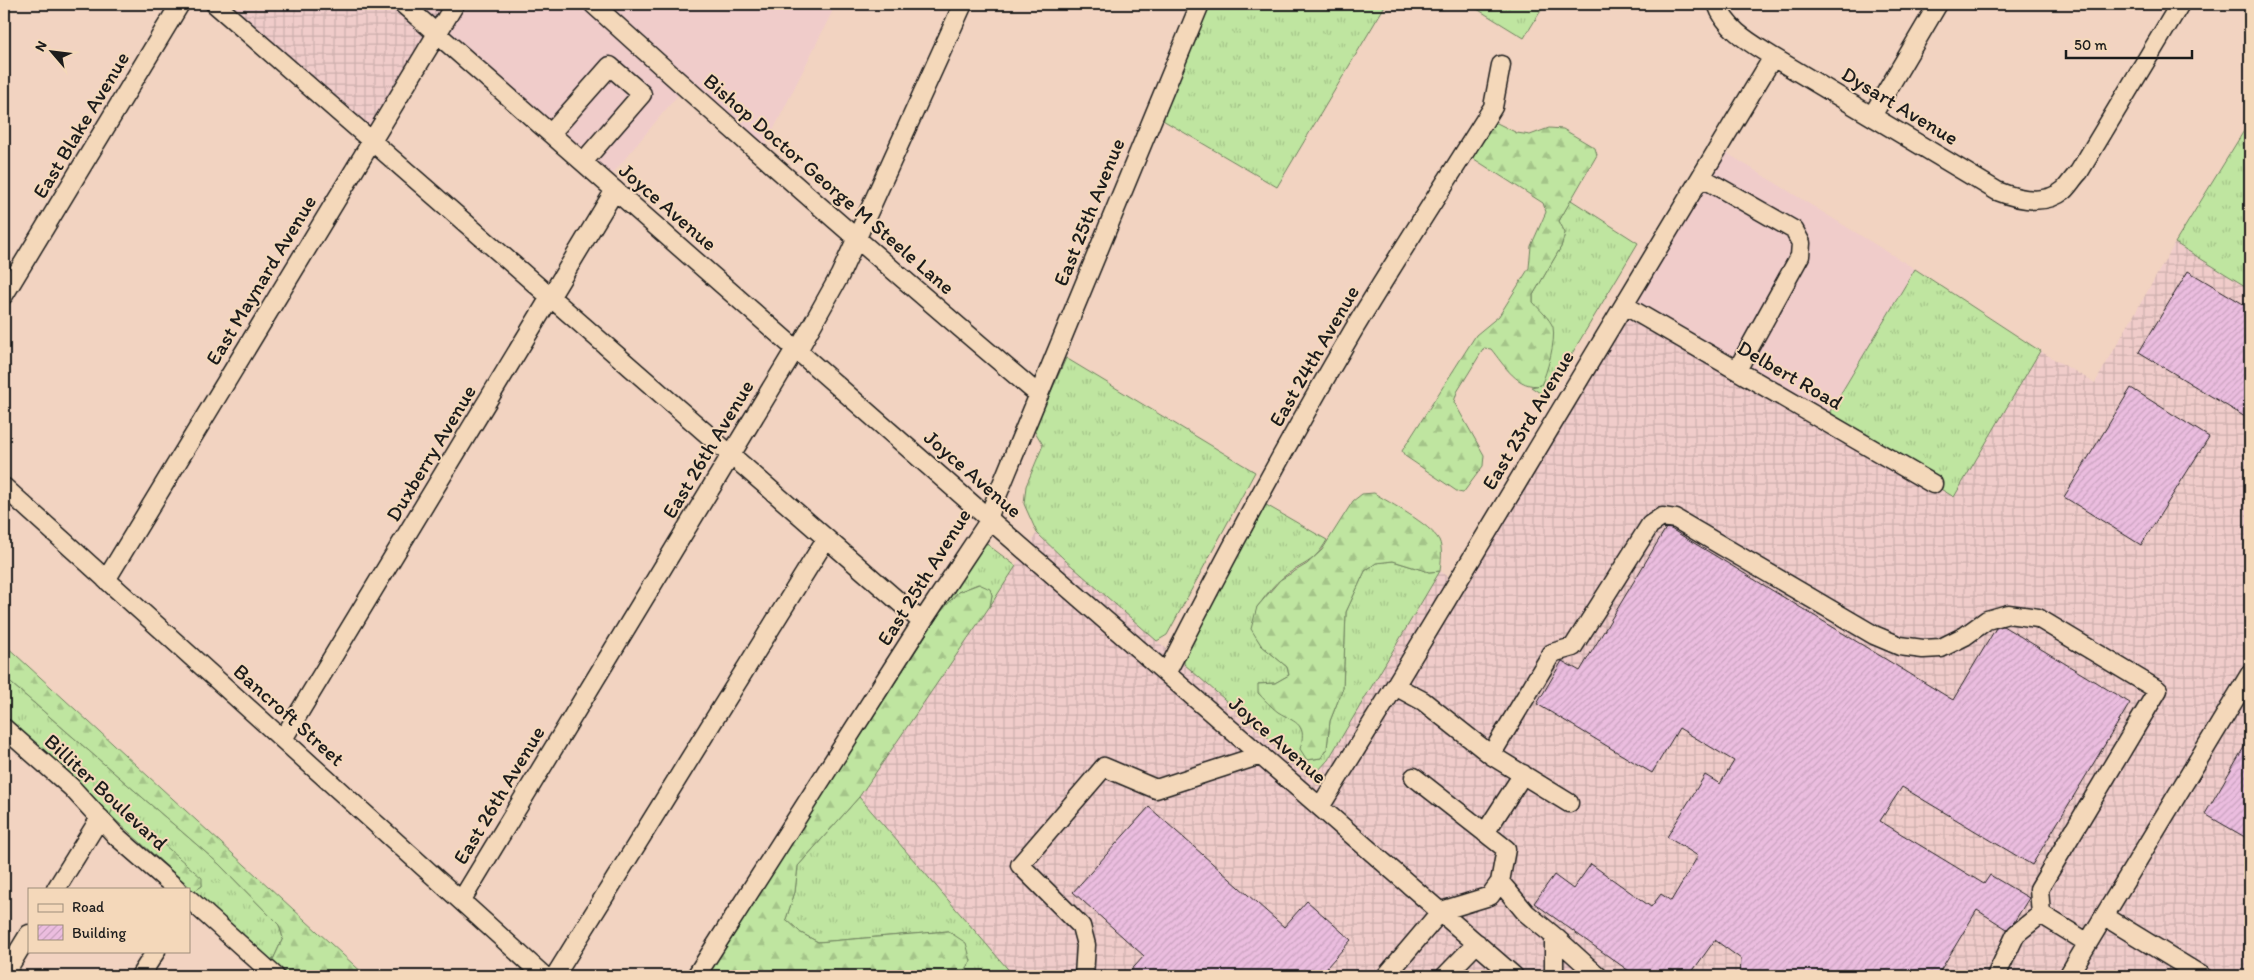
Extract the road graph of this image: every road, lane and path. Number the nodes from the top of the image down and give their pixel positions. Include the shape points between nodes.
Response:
1 (180, 4) edge
2 (215, 4) edge
3 (403, 4) edge
4 (454, 4) edge
5 (593, 4) edge
6 (963, 4) edge
7 (1200, 4) edge
8 (1717, 4) edge
9 (1938, 4) edge
10 (2180, 4) edge
11 (437, 34) junction
12 (1773, 57) junction
13 (1501, 65) dead end
14 (1872, 116) junction
15 (550, 133) junction
16 (371, 140) junction
17 (583, 162) junction
18 (1701, 177) junction
19 (615, 190) junction
20 (857, 238) junction
21 (4, 295) edge
22 (551, 298) junction
23 (1624, 305) junction
24 (796, 349) junction
25 (1736, 370) junction
26 (1039, 395) junction
27 (730, 454) junction
28 (1933, 484) dead end
29 (4, 488) edge
30 (989, 519) junction
31 (826, 539) junction
32 (106, 580) junction
33 (922, 622) junction
34 (1167, 672) junction
35 (2250, 674) edge
36 (1395, 686) junction
37 (6, 737) edge
38 (283, 739) junction
39 (1261, 755) junction
40 (1491, 755) junction
41 (1523, 774) junction
42 (1414, 777) dead end
43 (1569, 803) dead end
44 (1320, 807) junction
45 (100, 818) junction
46 (1485, 833) junction
47 (1500, 882) junction
48 (57, 888) edge
49 (176, 888) edge
50 (190, 900) edge
51 (461, 901) junction
52 (1441, 911) junction
53 (2041, 914) junction
54 (2104, 916) junction
55 (28, 936) edge
56 (1554, 936) junction
57 (1477, 943) junction
58 (2088, 943) junction
59 (155, 952) edge
60 (4, 975) edge
61 (140, 976) edge
62 (275, 976) edge
63 (544, 976) edge
64 (555, 976) edge
65 (696, 976) edge
66 (1084, 976) edge
67 (1386, 976) edge
68 (1446, 976) edge
69 (1514, 976) edge
70 (1554, 976) edge
71 (1598, 976) edge
72 (1996, 976) edge
73 (2068, 976) edge
74 (2202, 976) edge

1 - 21 street, East Blake Avenue
2 - 16 street
3 - 11 street, Joyce Avenue
4 - 11 street, East Maynard Avenue
5 - 20 street, Bishop Doctor George M Steele Lane
6 - 20 street, East 26th Avenue
7 - 26 street, East 25th Avenue
8 - 12 street, Dysart Avenue via 1727,24
9 - 14 street
10 - 14 street, Dysart Avenue via 2079,172 2063,191 2039,200 2017,199 1997,191
11 - 15 street, Joyce Avenue
11 - 16 street, East Maynard Avenue
12 - 14 street, Dysart Avenue
12 - 18 street, East 23rd Avenue
13 - 34 street, East 24th Avenue via 1493,107 1355,328 1216,576
15 - 17 street, Joyce Avenue
15 - 17 street via 610,66 642,94
16 - 22 street
16 - 32 street, East Maynard Avenue
17 - 19 street, Joyce Avenue
18 - 23 street, East 23rd Avenue
18 - 25 street via 1794,230 1801,243 1800,256
19 - 22 street, Duxberry Avenue
19 - 24 street, Joyce Avenue
20 - 24 street, East 26th Avenue via 840,275
20 - 26 street, Bishop Doctor George M Steele Lane
22 - 27 street
22 - 38 street, Duxberry Avenue
23 - 25 street, Delbert Road
23 - 36 street, East 23rd Avenue
24 - 27 street, East 26th Avenue
24 - 30 street, Joyce Avenue
25 - 28 street, Delbert Road
26 - 30 street, East 25th Avenue
27 - 31 street
27 - 51 street, East 26th Avenue
29 - 32 street, Bancroft Street
30 - 33 street, East 25th Avenue
30 - 34 street, Joyce Avenue
31 - 33 street
31 - 64 street
32 - 38 street, Bancroft Street
33 - 65 street, East 25th Avenue
34 - 39 street, Joyce Avenue
35 - 54 street
36 - 40 street via 1423,701
36 - 44 street, East 23rd Avenue
37 - 45 street, Billiter Boulevard via 71,787
38 - 51 street, Bancroft Street
39 - 44 street, Joyce Avenue
39 - 66 street via 1156,789 1104,767 1020,865 1082,926 1086,945
40 - 41 street
40 - 53 street via 1552,653 1573,647 1650,525 1662,517 1676,519 1874,636 1900,646 1941,648 1987,620 2008,614 2038,618 2158,690 2039,889
41 - 43 street
41 - 46 street
42 - 46 street
44 - 52 street, Joyce Avenue
45 - 48 street
45 - 49 street, Billiter Boulevard
46 - 47 street via 1506,849
47 - 52 street via 1490,896
47 - 56 street via 1526,913
50 - 62 street
51 - 63 street, Bancroft Street
52 - 57 street, Joyce Avenue
52 - 67 street
53 - 58 street
53 - 72 street via 2016,934
54 - 58 street
54 - 74 street
55 - 60 street
56 - 70 street
56 - 71 street
57 - 68 street
57 - 69 street, Joyce Avenue
58 - 73 street
59 - 61 street

